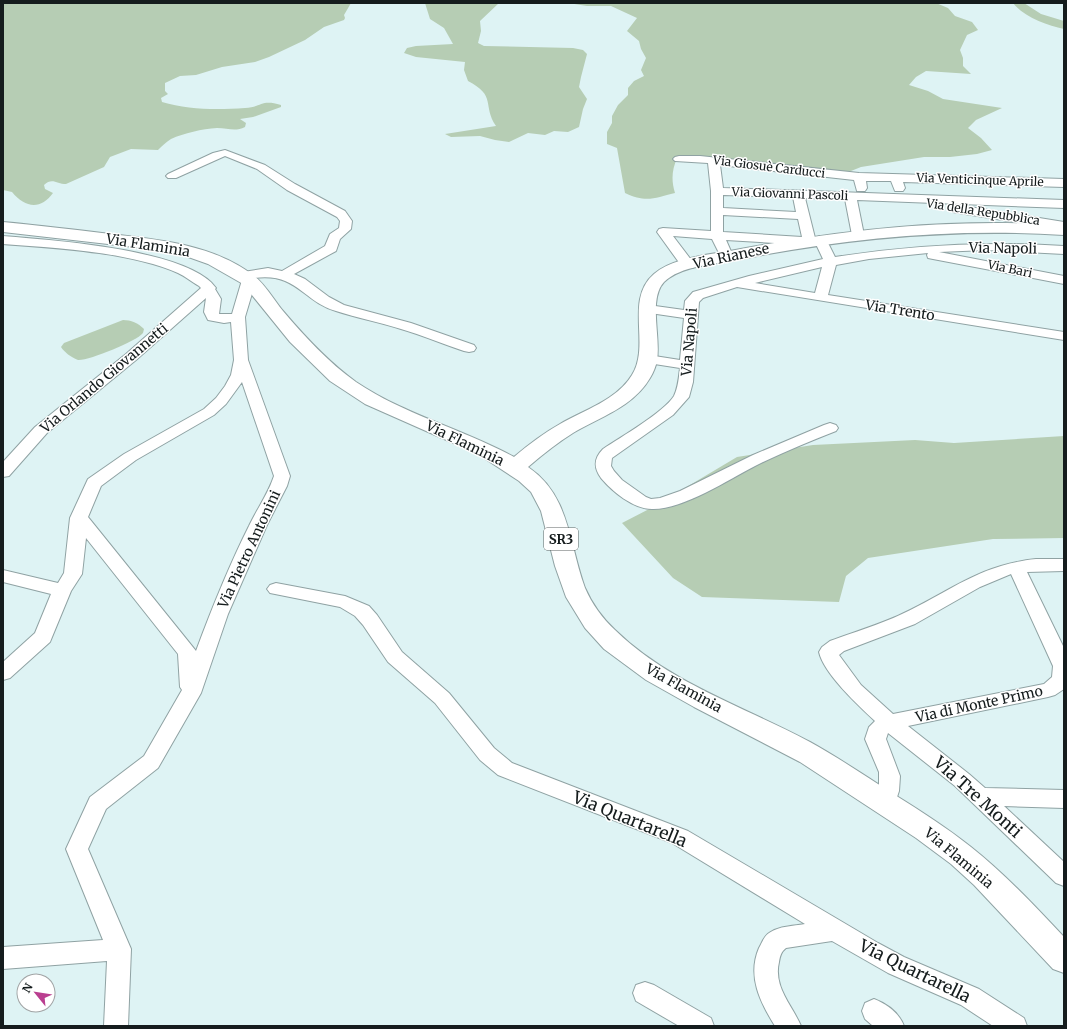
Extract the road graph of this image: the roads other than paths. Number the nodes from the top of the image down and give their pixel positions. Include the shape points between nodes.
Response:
1 (679, 159) dead end
2 (714, 162) junction
3 (763, 167) junction
4 (781, 169) junction
5 (740, 172) junction
6 (812, 172) junction
7 (172, 176) dead end
8 (858, 177) junction
9 (896, 178) junction
10 (1020, 181) junction
11 (1064, 182) edge
12 (717, 191) junction
13 (742, 192) junction
14 (766, 193) junction
15 (793, 194) junction
16 (816, 195) junction
17 (850, 196) junction
18 (864, 197) junction
19 (902, 197) junction
20 (1028, 203) junction
21 (1064, 204) edge
22 (717, 211) junction
23 (803, 216) junction
24 (1064, 226) edge
25 (3, 227) edge
26 (1064, 230) edge
27 (717, 235) junction
28 (858, 235) junction
29 (3, 240) edge
30 (815, 241) junction
31 (1064, 250) edge
32 (909, 252) junction
33 (726, 256) junction
34 (830, 261) junction
35 (688, 265) junction
36 (284, 275) junction
37 (245, 278) junction
38 (1064, 280) edge
39 (736, 284) junction
40 (209, 288) junction
41 (821, 298) junction
42 (648, 309) junction
43 (415, 315) dead end
44 (691, 315) junction
45 (238, 317) junction
46 (388, 322) junction
47 (1064, 336) edge
48 (469, 348) dead end
49 (648, 359) junction
50 (241, 360) junction
51 (686, 365) junction
52 (830, 428) dead end
53 (515, 468) junction
54 (3, 472) edge
55 (79, 518) junction
56 (1064, 565) edge
57 (1016, 568) junction
58 (3, 576) edge
59 (276, 589) dead end
60 (62, 590) junction
61 (3, 673) edge
62 (191, 693) junction
63 (890, 722) junction
64 (981, 797) junction
65 (1064, 799) edge
66 (885, 803) junction
67 (1064, 876) edge
68 (835, 930) junction
69 (119, 948) junction
70 (3, 958) edge
71 (1064, 960) edge
72 (646, 993) dead end
73 (782, 1023) edge
74 (116, 1026) edge
75 (702, 1026) edge
76 (1015, 1026) edge

1 - 2 street, Via Giosuè Carducci
2 - 5 street, Via Giosuè Carducci
2 - 12 street
3 - 4 street, Via Giosuè Carducci
3 - 5 street, Via Giosuè Carducci
3 - 14 street
4 - 6 street, Via Giosuè Carducci
4 - 15 street
5 - 13 street
6 - 8 street, Via Giosuè Carducci
6 - 16 street
7 - 36 street via 225,153 261,167 291,187 341,214 346,220 345,229 334,237 332,248
8 - 9 street, Via Giosuè Carducci
8 - 18 street
9 - 10 street, Via Venticinque Aprile
9 - 19 street
10 - 11 street, Via Venticinque Aprile
10 - 20 street
12 - 13 street, Via Giovanni Pascoli
12 - 22 street
13 - 14 street, Via Giovanni Pascoli
14 - 15 street, Via Giovanni Pascoli
15 - 16 street, Via Giovanni Pascoli
15 - 23 street
16 - 17 street, Via Giovanni Pascoli
17 - 18 street, Via Giovanni Pascoli
17 - 28 street
18 - 19 street, Via Giovanni Pascoli
19 - 20 street
19 - 24 street, Via della Repubblica via 950,208
20 - 21 street
22 - 23 street
22 - 27 street
23 - 30 street
25 - 37 main road, Via Flaminia / SR3 via 175,247 209,257
26 - 28 main road, Via Rianese via 944,227
27 - 30 street
27 - 33 street
27 - 35 street via 663,232
28 - 30 main road, Via Rianese
29 - 40 street via 94,248 151,260 188,273
30 - 33 main road, Via Rianese
30 - 34 street
31 - 32 street, Via Napoli via 964,247
32 - 34 street, Via Napoli
32 - 38 street, Via Bari
33 - 35 main road, Via Rianese
34 - 39 street, Via Napoli
34 - 41 street
35 - 42 main road, Via Rianese via 658,279 650,293
36 - 37 street via 268,272
36 - 46 street via 300,282 333,305
37 - 45 street, Via Pietro Antonini
37 - 53 main road, Via Flaminia / SR3 via 318,360 342,381 378,402 493,453
39 - 41 street, Via Trento
39 - 44 street, Via Napoli via 695,297 692,301
40 - 45 street via 214,299 210,312 212,315 220,319
40 - 54 street, Via Orlando Giovannetti via 131,357 41,430
41 - 47 street, Via Trento
42 - 44 street
42 - 49 main road, Via Rianese
43 - 46 street via 408,320
44 - 51 street, Via Napoli
45 - 50 street, Via Pietro Antonini
46 - 48 street
49 - 51 street
49 - 53 main road, Via Rianese via 638,380 625,394 602,410 556,435
50 - 55 street, Via Pietro Antonini via 238,375 222,401 209,412 130,457 94,484
50 - 62 street, Via Pietro Antonini via 282,476 219,614
51 - 52 street, Via Napoli via 685,386 676,404 660,418 609,452 603,460 609,476 642,502 662,503 686,494
53 - 66 main road, Via Flaminia / SR3 via 535,484 550,503 576,594 594,622 612,643 658,675 792,746
55 - 60 street, Via Pietro Antonini via 73,574
55 - 62 street via 188,653
56 - 57 street via 1036,564
57 - 63 street, Via Tre Monti via 988,576 908,619 829,652 831,660 854,690
57 - 63 street, Via di Monte Primo via 1063,666 1063,675 1059,683 1042,692
58 - 60 street
59 - 68 street, Via Quartarella via 345,602 362,611 394,657 442,698 487,754 505,769 680,837
60 - 61 street, Via Pietro Antonini via 43,637
62 - 69 street, Via Pietro Antonini via 151,762 98,803 77,849
63 - 64 street, Via Tre Monti
63 - 66 street via 882,727 875,737 890,778
64 - 65 street
64 - 67 street, Via Tre Monti
66 - 71 main road, Via Flaminia / SR3 via 928,831 971,864
68 - 73 street via 782,938 773,944 766,962 766,979
68 - 76 street, Via Quartarella via 896,965 970,997
69 - 70 street
69 - 74 street, Via Pietro Antonini
72 - 75 street

